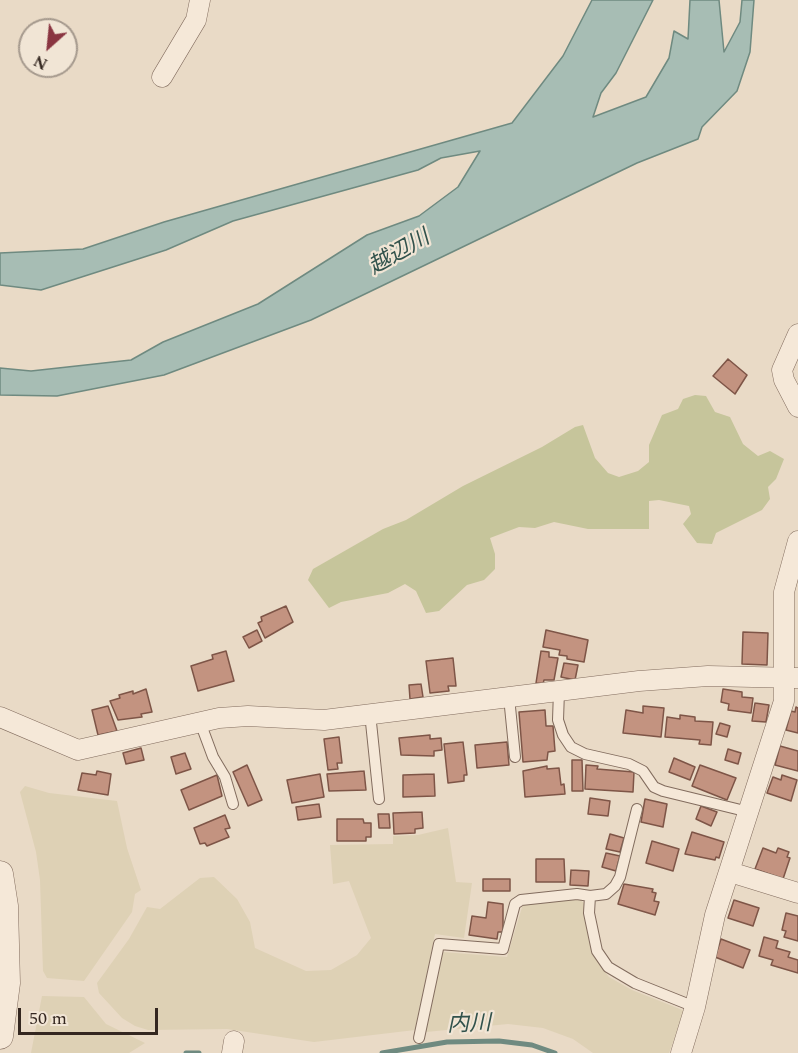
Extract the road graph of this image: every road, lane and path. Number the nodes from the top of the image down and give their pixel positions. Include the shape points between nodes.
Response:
1 (200, 0) edge
2 (162, 77) dead end
3 (798, 334) edge
4 (798, 407) edge
5 (798, 541) edge
6 (790, 678) edge
7 (559, 691) junction
8 (509, 697) junction
9 (370, 713) junction
10 (0, 717) edge
11 (200, 722) junction
12 (515, 757) dead end
13 (379, 799) dead end
14 (233, 804) dead end
15 (637, 809) dead end
16 (749, 813) junction
17 (730, 872) junction
18 (0, 874) edge
19 (798, 893) edge
20 (590, 896) junction
21 (4, 983) edge
22 (695, 1008) junction
23 (0, 1036) edge
24 (419, 1038) dead end
25 (681, 1053) edge

1 - 2 street via 196,20
3 - 4 street via 782,370
5 - 6 street via 784,592
6 - 7 street via 708,676
6 - 16 street
7 - 8 street
7 - 16 lane via 558,720 571,747 644,771 654,787
8 - 9 street
8 - 12 lane
9 - 11 street via 324,720 248,716
9 - 13 lane
10 - 11 street via 78,750
11 - 14 lane
15 - 20 lane via 620,877 606,894
16 - 17 street
17 - 19 street
17 - 22 street
18 - 21 street via 5,906
20 - 22 lane via 593,936 608,967
20 - 24 lane via 521,900 515,904 503,949 439,944
21 - 23 street
22 - 25 street

